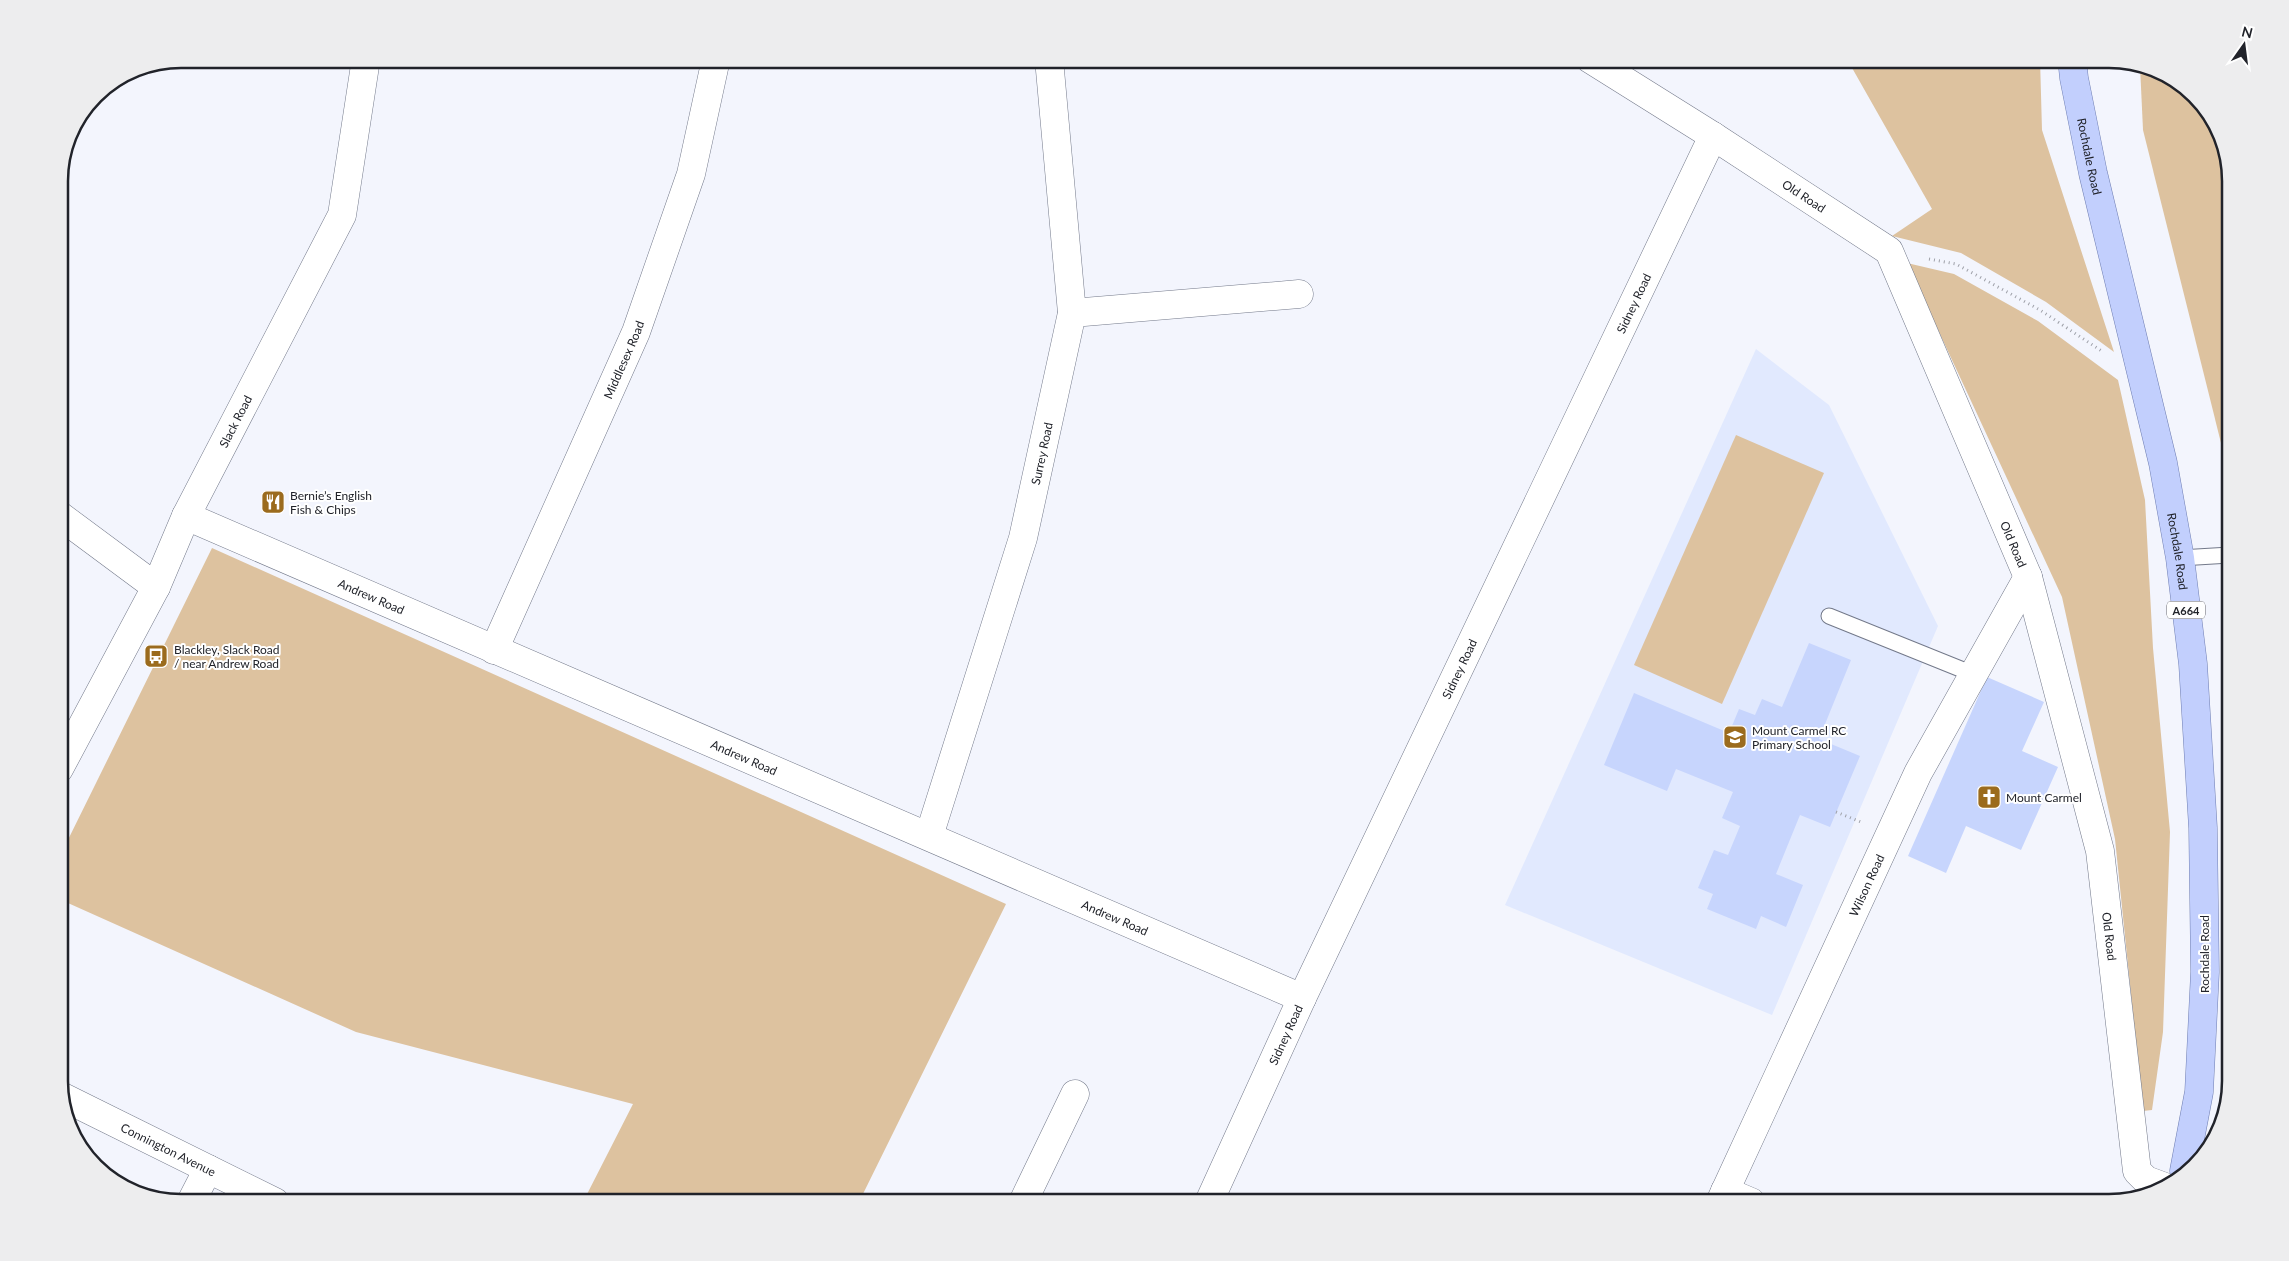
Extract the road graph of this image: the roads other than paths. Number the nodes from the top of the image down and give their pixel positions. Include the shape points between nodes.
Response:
1 (365, 67) edge
2 (714, 67) edge
3 (1050, 67) edge
4 (1603, 67) edge
5 (2073, 67) edge
6 (1713, 136) junction
7 (1299, 294) dead end
8 (1072, 313) junction
9 (186, 516) junction
10 (68, 522) edge
11 (2221, 556) edge
12 (2180, 558) junction
13 (2028, 577) junction
14 (156, 587) junction
15 (1829, 616) dead end
16 (494, 650) junction
17 (1973, 674) junction
18 (68, 752) edge
19 (929, 836) junction
20 (1302, 998) junction
21 (1075, 1094) dead end
22 (70, 1100) edge
23 (2185, 1164) edge
24 (208, 1169) junction
25 (2155, 1183) edge
26 (195, 1194) edge
27 (259, 1194) edge
28 (1027, 1194) edge
29 (1212, 1194) edge
30 (1724, 1194) edge

1 - 9 street, Slack Road via 342,215
2 - 16 street, Middlesex Road via 692,174 636,332
3 - 8 street, Surrey Road
4 - 6 street, Old Road
5 - 12 main road, Rochdale Road / A664 via 2093,173 2163,464
6 - 13 street, Old Road via 1889,251
6 - 20 street, Sidney Road
7 - 8 street
8 - 19 street, Surrey Road via 1023,538
9 - 14 street, Slack Road
9 - 16 street, Andrew Road
10 - 14 street
11 - 12 lane
12 - 23 main road, Rochdale Road / A664 via 2192,664 2203,828 2205,972 2199,1092
13 - 17 street, Wilson Road
13 - 25 street, Old Road via 2100,851 2137,1171
14 - 18 street, Slack Road
15 - 17 lane
16 - 19 street, Andrew Road
17 - 30 street, Wilson Road via 1918,773
19 - 20 street, Andrew Road
20 - 29 street, Sidney Road
21 - 28 street
22 - 24 street, Connington Avenue
24 - 26 street
24 - 27 street, Connington Avenue

